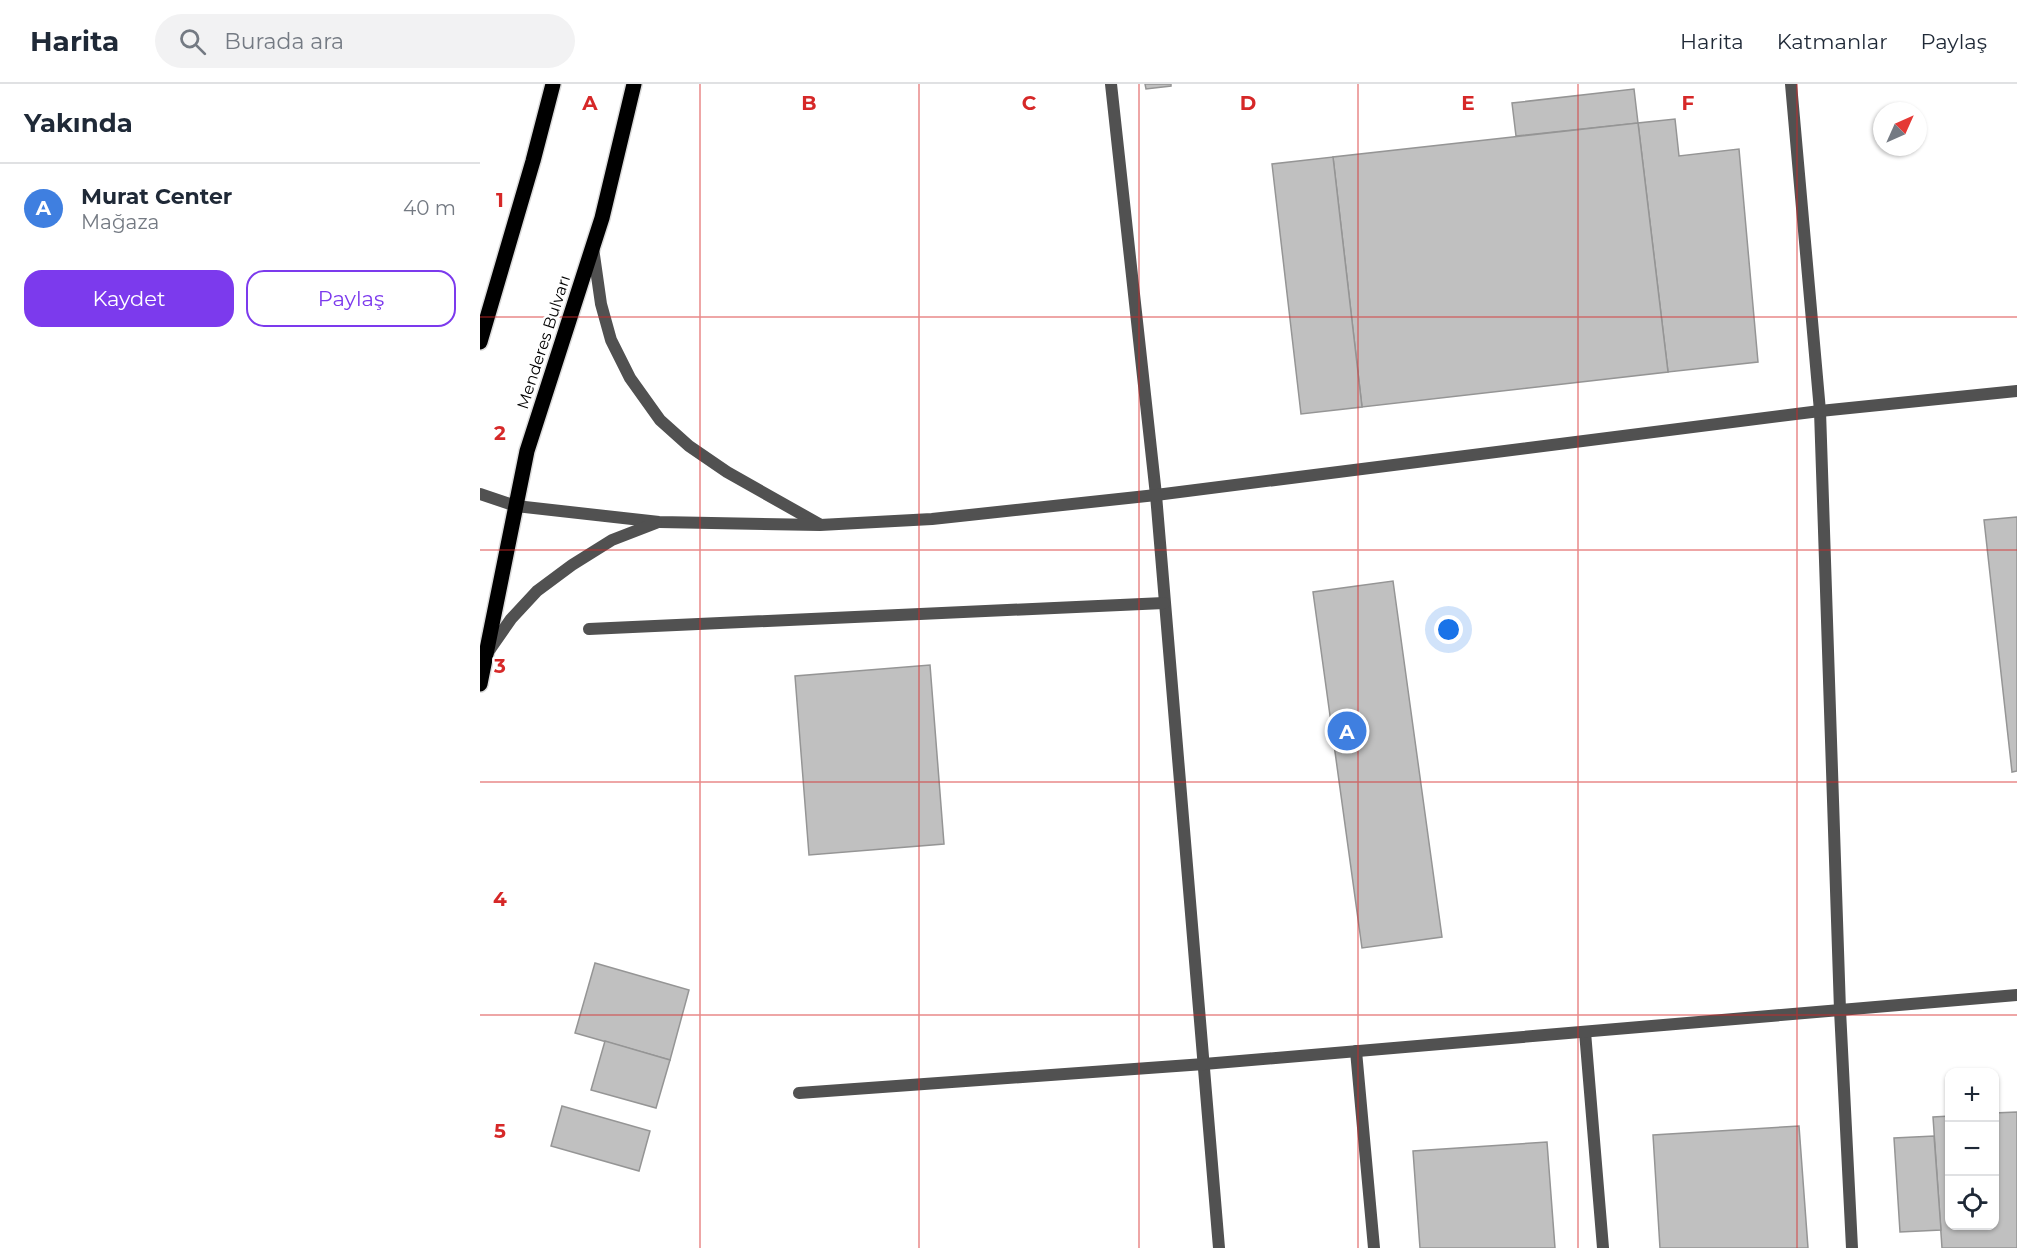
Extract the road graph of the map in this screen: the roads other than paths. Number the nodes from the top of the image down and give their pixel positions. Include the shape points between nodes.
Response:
1 (553, 84) edge
2 (634, 84) edge
3 (1111, 84) edge
4 (1791, 84) edge
5 (593, 247) junction
6 (484, 321) edge
7 (480, 342) edge
8 (2017, 391) edge
9 (1820, 411) junction
10 (480, 494) edge
11 (1156, 495) junction
12 (516, 506) junction
13 (659, 522) junction
14 (820, 525) junction
15 (1164, 603) junction
16 (589, 629) dead end
17 (486, 656) junction
18 (480, 684) edge
19 (2017, 995) edge
20 (1840, 1010) junction
21 (1585, 1032) junction
22 (1356, 1051) junction
23 (1204, 1064) junction
24 (799, 1093) dead end
25 (1219, 1248) edge
26 (1374, 1248) edge
27 (1603, 1248) edge
28 (1851, 1248) edge

1 - 6 main road
2 - 5 main road, Menderes Bulvarı
3 - 11 street
4 - 9 street
5 - 12 main road, Menderes Bulvarı via 527,451
5 - 14 street via 611,340 630,378 660,420 727,472
6 - 7 main road
8 - 9 street
9 - 11 street
9 - 20 street
10 - 12 street
11 - 14 street via 932,519
11 - 15 street
12 - 13 street
12 - 17 main road, Menderes Bulvarı
13 - 14 street
13 - 17 street via 612,540 546,585 511,619
15 - 16 street
15 - 23 street
17 - 18 main road, Menderes Bulvarı
19 - 20 street
20 - 21 street
20 - 28 street
21 - 22 street
21 - 27 street
22 - 23 street
22 - 26 street
23 - 24 street
23 - 25 street

